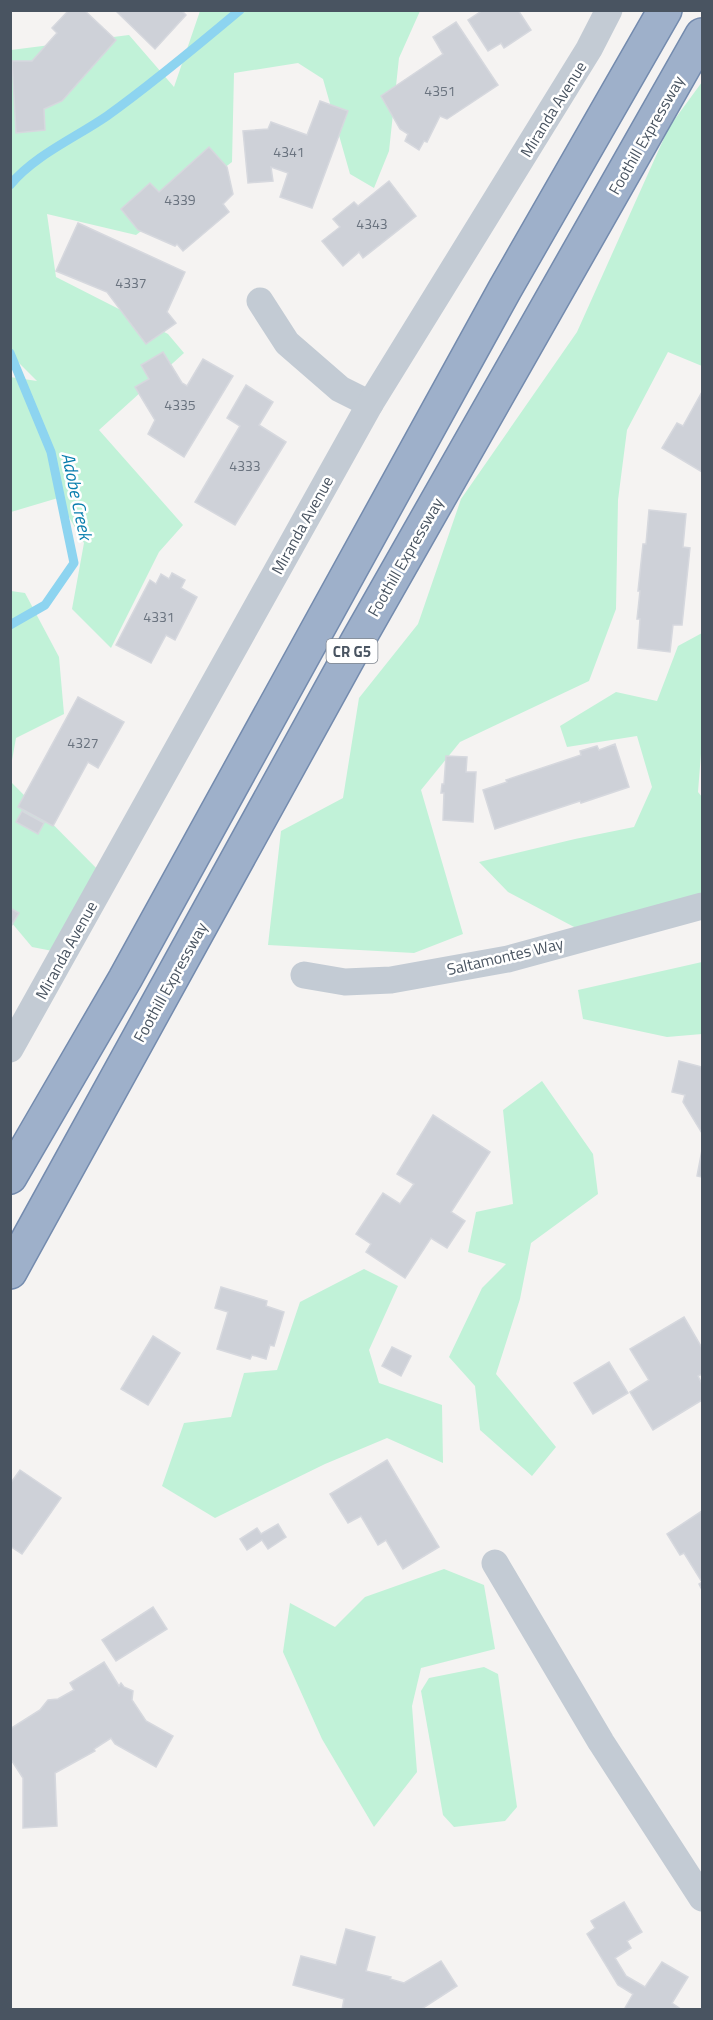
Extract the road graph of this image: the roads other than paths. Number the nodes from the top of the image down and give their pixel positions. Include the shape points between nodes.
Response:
1 (609, 10) edge
2 (665, 10) edge
3 (702, 35) edge
4 (260, 302) dead end
5 (370, 404) junction
6 (702, 906) edge
7 (304, 975) dead end
8 (10, 1048) edge
9 (10, 1177) edge
10 (10, 1272) edge
11 (495, 1563) dead end
12 (702, 1899) edge

1 - 5 street, Miranda Avenue via 589,49
2 - 9 highway, CR G5 via 505,289 131,969
3 - 10 highway, Foothill Expressway / CR G5 via 357,642
4 - 5 street via 287,343 340,389
5 - 8 street, Miranda Avenue
6 - 7 street, Saltamontes Way via 508,958 391,980 345,982
11 - 12 street via 601,1742

